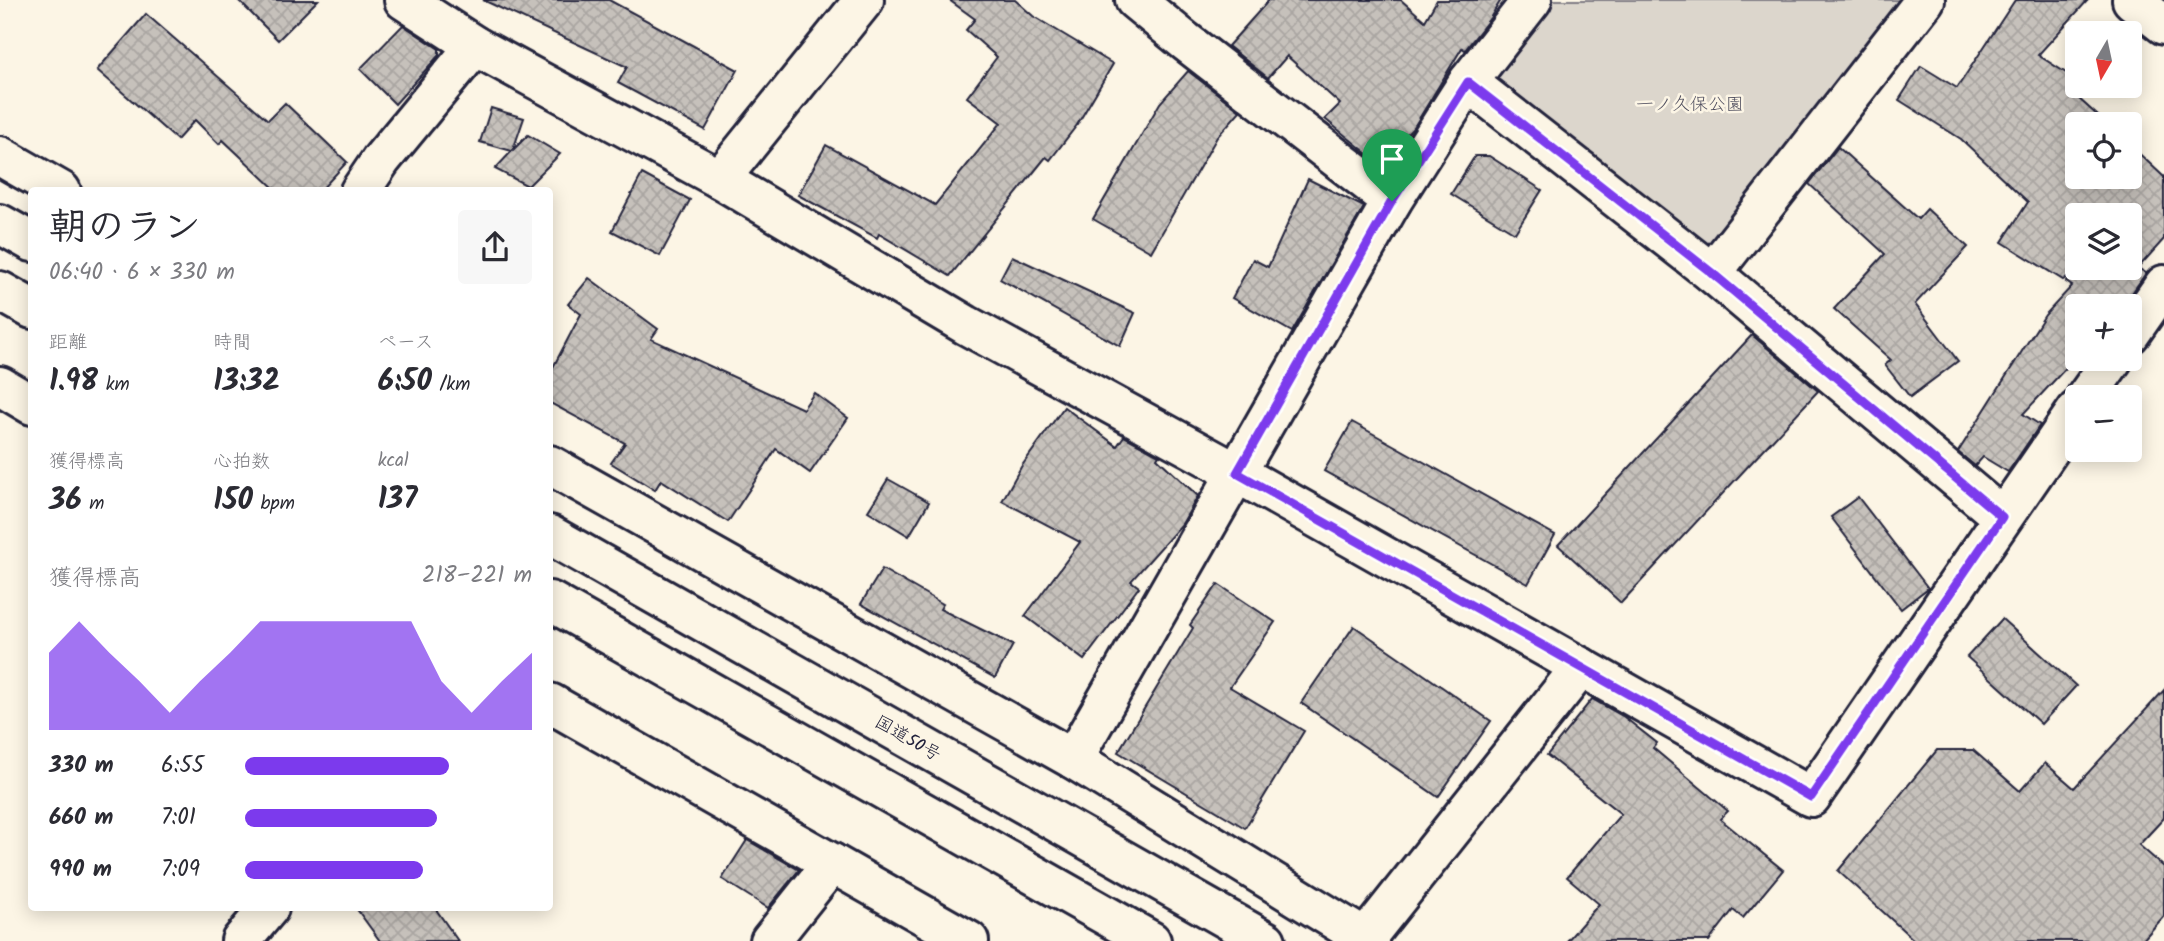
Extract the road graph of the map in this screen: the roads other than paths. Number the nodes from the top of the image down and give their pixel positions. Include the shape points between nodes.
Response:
1 (404, 0) edge
2 (864, 0) edge
3 (1135, 0) edge
4 (1532, 0) edge
5 (1925, 0) edge
6 (2132, 0) edge
7 (2164, 25) edge
8 (475, 46) junction
9 (1468, 82) junction
10 (0, 156) edge
11 (720, 179) junction
12 (54, 187) edge
13 (363, 187) edge
14 (1392, 201) junction
15 (0, 224) edge
16 (28, 240) edge
17 (1712, 273) junction
18 (2164, 285) edge
19 (0, 291) edge
20 (28, 307) edge
21 (2142, 317) edge
22 (0, 386) edge
23 (28, 402) edge
24 (2065, 427) edge
25 (553, 467) edge
26 (1237, 473) junction
27 (2002, 517) junction
28 (553, 537) edge
29 (553, 603) edge
30 (1581, 667) junction
31 (553, 706) edge
32 (1073, 759) junction
33 (832, 863) junction
34 (266, 911) edge
35 (1367, 940) edge
36 (241, 941) edge
37 (770, 941) edge
38 (970, 941) edge
39 (1151, 941) edge
40 (1266, 941) edge

1 - 8 main road
2 - 11 main road
3 - 14 main road
4 - 9 main road
5 - 17 main road
6 - 7 main road
8 - 11 main road
8 - 13 main road
9 - 14 main road
9 - 17 main road
10 - 12 main road
11 - 26 main road via 966,325
14 - 26 main road
15 - 16 main road
17 - 27 main road
18 - 21 main road
19 - 20 main road
22 - 23 main road
24 - 27 main road
25 - 32 main road
26 - 30 main road
26 - 32 main road
27 - 30 main road via 1811,797
28 - 40 main road, 国道50号
29 - 39 main road
30 - 35 main road
31 - 33 main road
32 - 35 main road
33 - 37 main road
33 - 38 main road
34 - 36 main road

